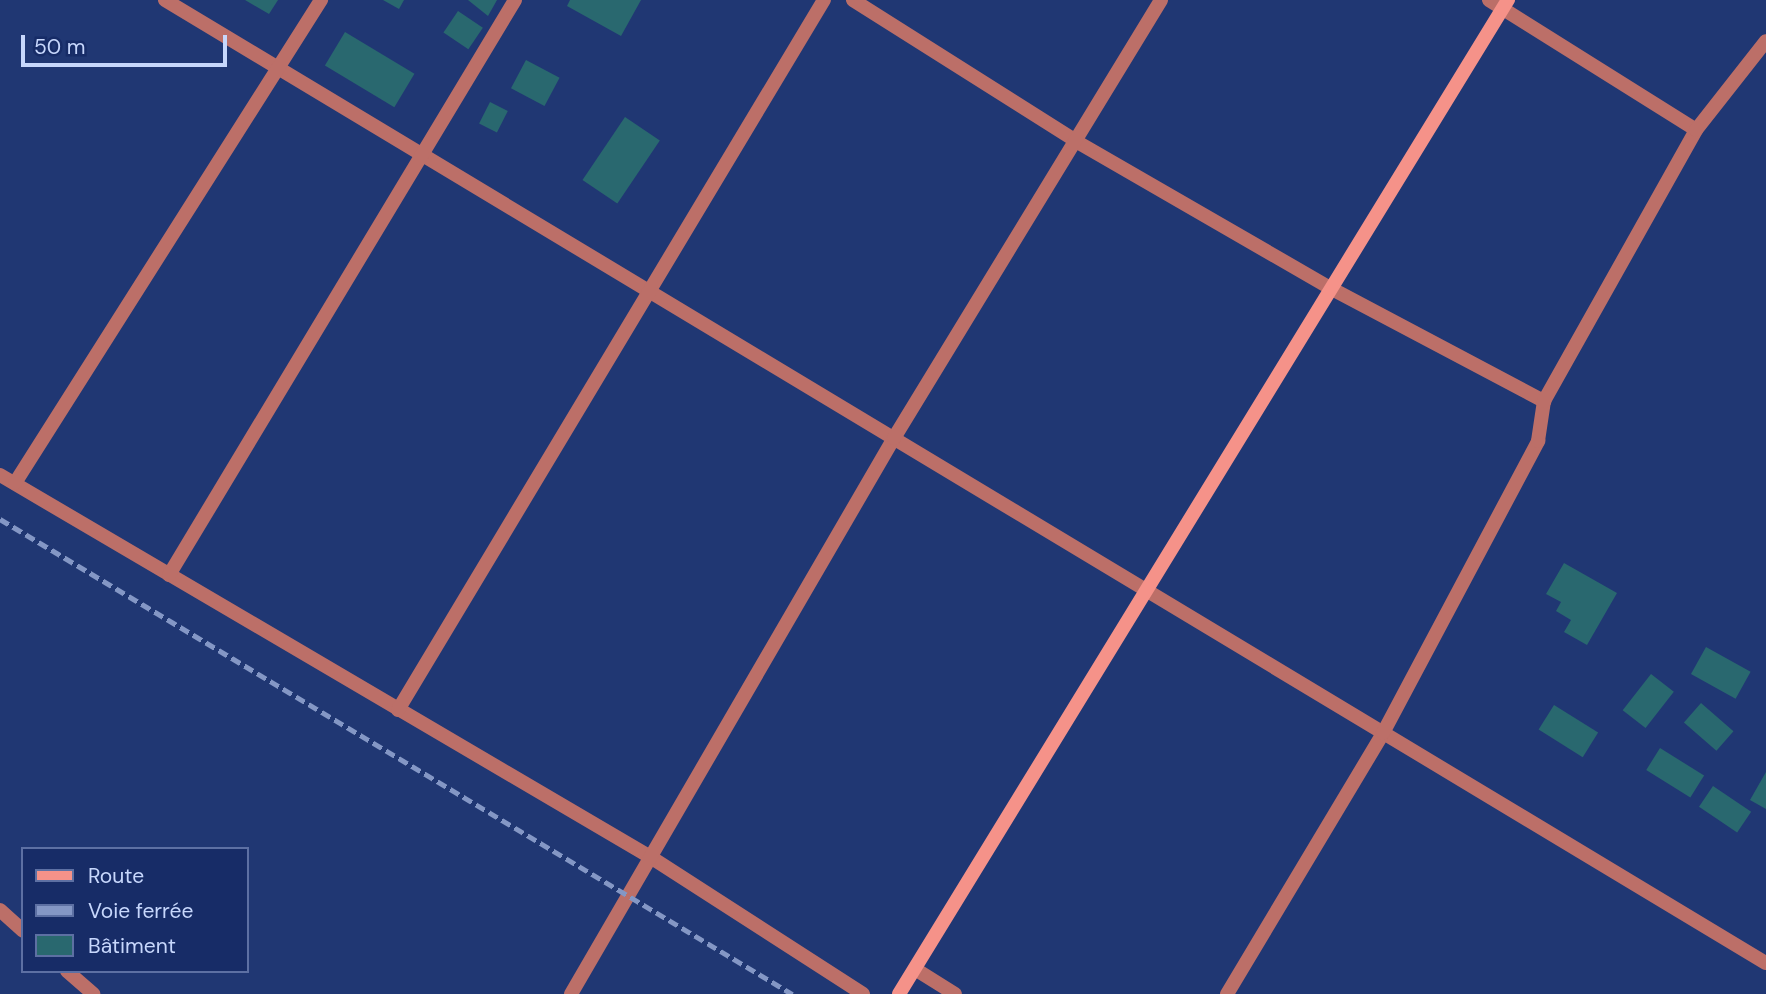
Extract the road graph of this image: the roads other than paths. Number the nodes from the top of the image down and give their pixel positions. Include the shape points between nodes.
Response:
1 (165, 0) edge
2 (321, 0) edge
3 (515, 0) edge
4 (824, 0) edge
5 (853, 0) edge
6 (1161, 0) edge
7 (1489, 0) edge
8 (1506, 5) edge
9 (1766, 41) edge
10 (280, 69) junction
11 (1696, 130) junction
12 (1079, 143) junction
13 (422, 154) junction
14 (1334, 290) junction
15 (650, 292) junction
16 (1544, 401) junction
17 (894, 438) junction
18 (0, 475) edge
19 (15, 483) junction
20 (169, 575) junction
21 (1143, 588) junction
22 (398, 710) junction
23 (1383, 733) junction
24 (652, 858) junction
25 (0, 910) edge
26 (21, 929) edge
27 (1766, 963) edge
28 (915, 969) junction
29 (70, 973) edge
30 (93, 994) edge
31 (571, 994) edge
32 (863, 994) edge
33 (899, 994) edge
34 (955, 994) edge
35 (1227, 994) edge

1 - 10 street
2 - 10 street
3 - 13 street
4 - 15 street
5 - 12 street
6 - 12 street
7 - 8 street
8 - 11 street
8 - 14 main road
9 - 11 street
10 - 13 street
10 - 19 street
11 - 16 street
12 - 14 street
12 - 17 street
13 - 15 street
13 - 20 street
14 - 16 street
14 - 21 main road
15 - 17 street
15 - 22 street
16 - 23 street via 1538,440
17 - 21 street
17 - 24 street
18 - 19 street
19 - 20 street
20 - 22 street
21 - 23 street
21 - 28 main road
22 - 24 street
23 - 27 street
23 - 35 street
24 - 31 street
24 - 32 street
25 - 26 street
28 - 33 main road
28 - 34 street
29 - 30 street

